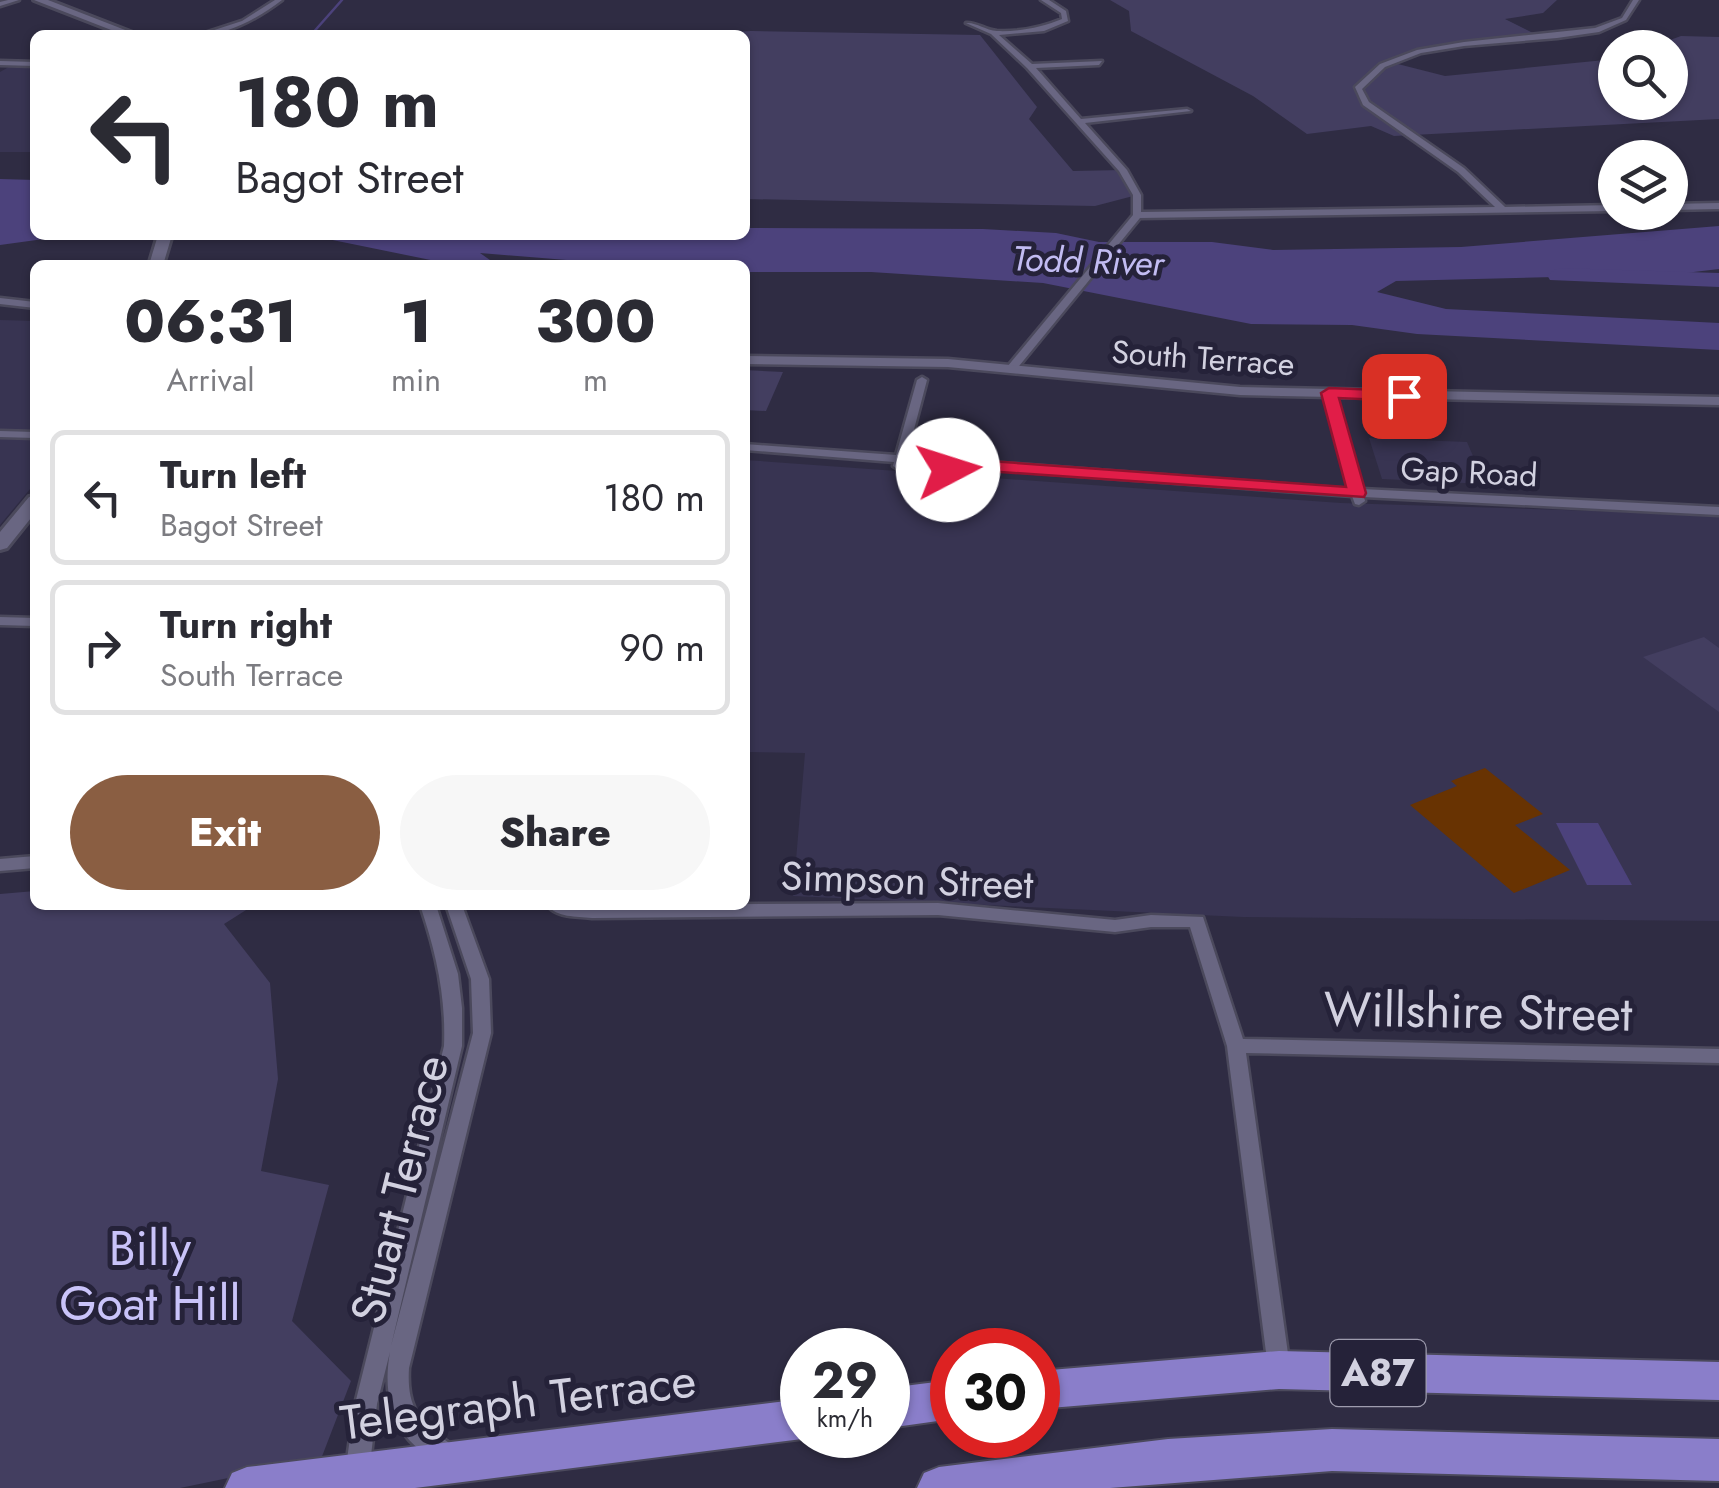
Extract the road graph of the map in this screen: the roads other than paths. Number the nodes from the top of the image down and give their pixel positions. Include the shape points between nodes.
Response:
1 (16, 0) edge
2 (40, 0) edge
3 (279, 0) edge
4 (1044, 0) edge
5 (1636, 0) edge
6 (0, 4) edge
7 (969, 23) dead end
8 (119, 30) edge
9 (218, 30) edge
10 (993, 33) junction
11 (1100, 63) dead end
12 (0, 64) edge
13 (30, 64) edge
14 (1030, 66) junction
15 (1187, 111) dead end
16 (1080, 121) junction
17 (1719, 206) edge
18 (1688, 207) edge
19 (1598, 208) edge
20 (1502, 210) junction
21 (1137, 214) junction
22 (0, 299) edge
23 (30, 301) edge
24 (750, 360) edge
25 (1011, 369) junction
26 (922, 380) dead end
27 (1329, 393) junction
28 (1719, 402) edge
29 (0, 434) edge
30 (30, 435) edge
31 (750, 451) edge
32 (900, 463) junction
33 (30, 489) edge
34 (1358, 497) junction
35 (30, 507) edge
36 (1719, 511) edge
37 (0, 524) edge
38 (0, 544) edge
39 (0, 622) edge
40 (30, 622) edge
41 (30, 862) edge
42 (0, 865) edge
43 (430, 910) edge
44 (456, 910) edge
45 (571, 910) edge
46 (1236, 1046) junction
47 (1719, 1056) edge
48 (1279, 1370) junction
49 (1719, 1381) edge
50 (1060, 1388) edge
51 (780, 1421) edge
52 (1719, 1460) edge
53 (469, 1462) junction
54 (360, 1480) edge
55 (247, 1488) edge
56 (939, 1488) edge

1 - 6 street
2 - 8 main road
3 - 9 street
4 - 10 street via 1066,20 1044,29
5 - 20 street via 1627,18 1602,28 1430,48 1390,58 1366,75 1358,89 1366,103 1461,170
7 - 10 street
10 - 14 street
11 - 14 street
12 - 13 street
14 - 16 street
15 - 16 street
16 - 21 street via 1130,181
17 - 18 street
19 - 20 street
20 - 21 street
21 - 25 street
22 - 23 street
24 - 25 street, South Terrace
25 - 27 street, South Terrace via 1186,388
26 - 32 street
27 - 28 street, South Terrace
27 - 34 street
29 - 30 street
31 - 32 street, Gap Road
32 - 34 street, Gap Road
33 - 37 main road
34 - 36 street, Gap Road
35 - 38 main road
39 - 40 street
41 - 42 street
43 - 54 street, Stuart Terrace via 454,986 453,1046 366,1404
44 - 53 street, Stuart Terrace via 480,979 482,1032 395,1387 397,1404 416,1430
45 - 46 street, Simpson Street via 938,909 1115,926 1196,921
46 - 47 street, Willshire Street
46 - 48 street
48 - 49 highway, A87
48 - 50 highway, A87
51 - 53 highway, Telegraph Terrace
52 - 56 highway, A87 via 1332,1450 1168,1460
53 - 54 highway, Telegraph Terrace
54 - 55 highway, Telegraph Terrace

